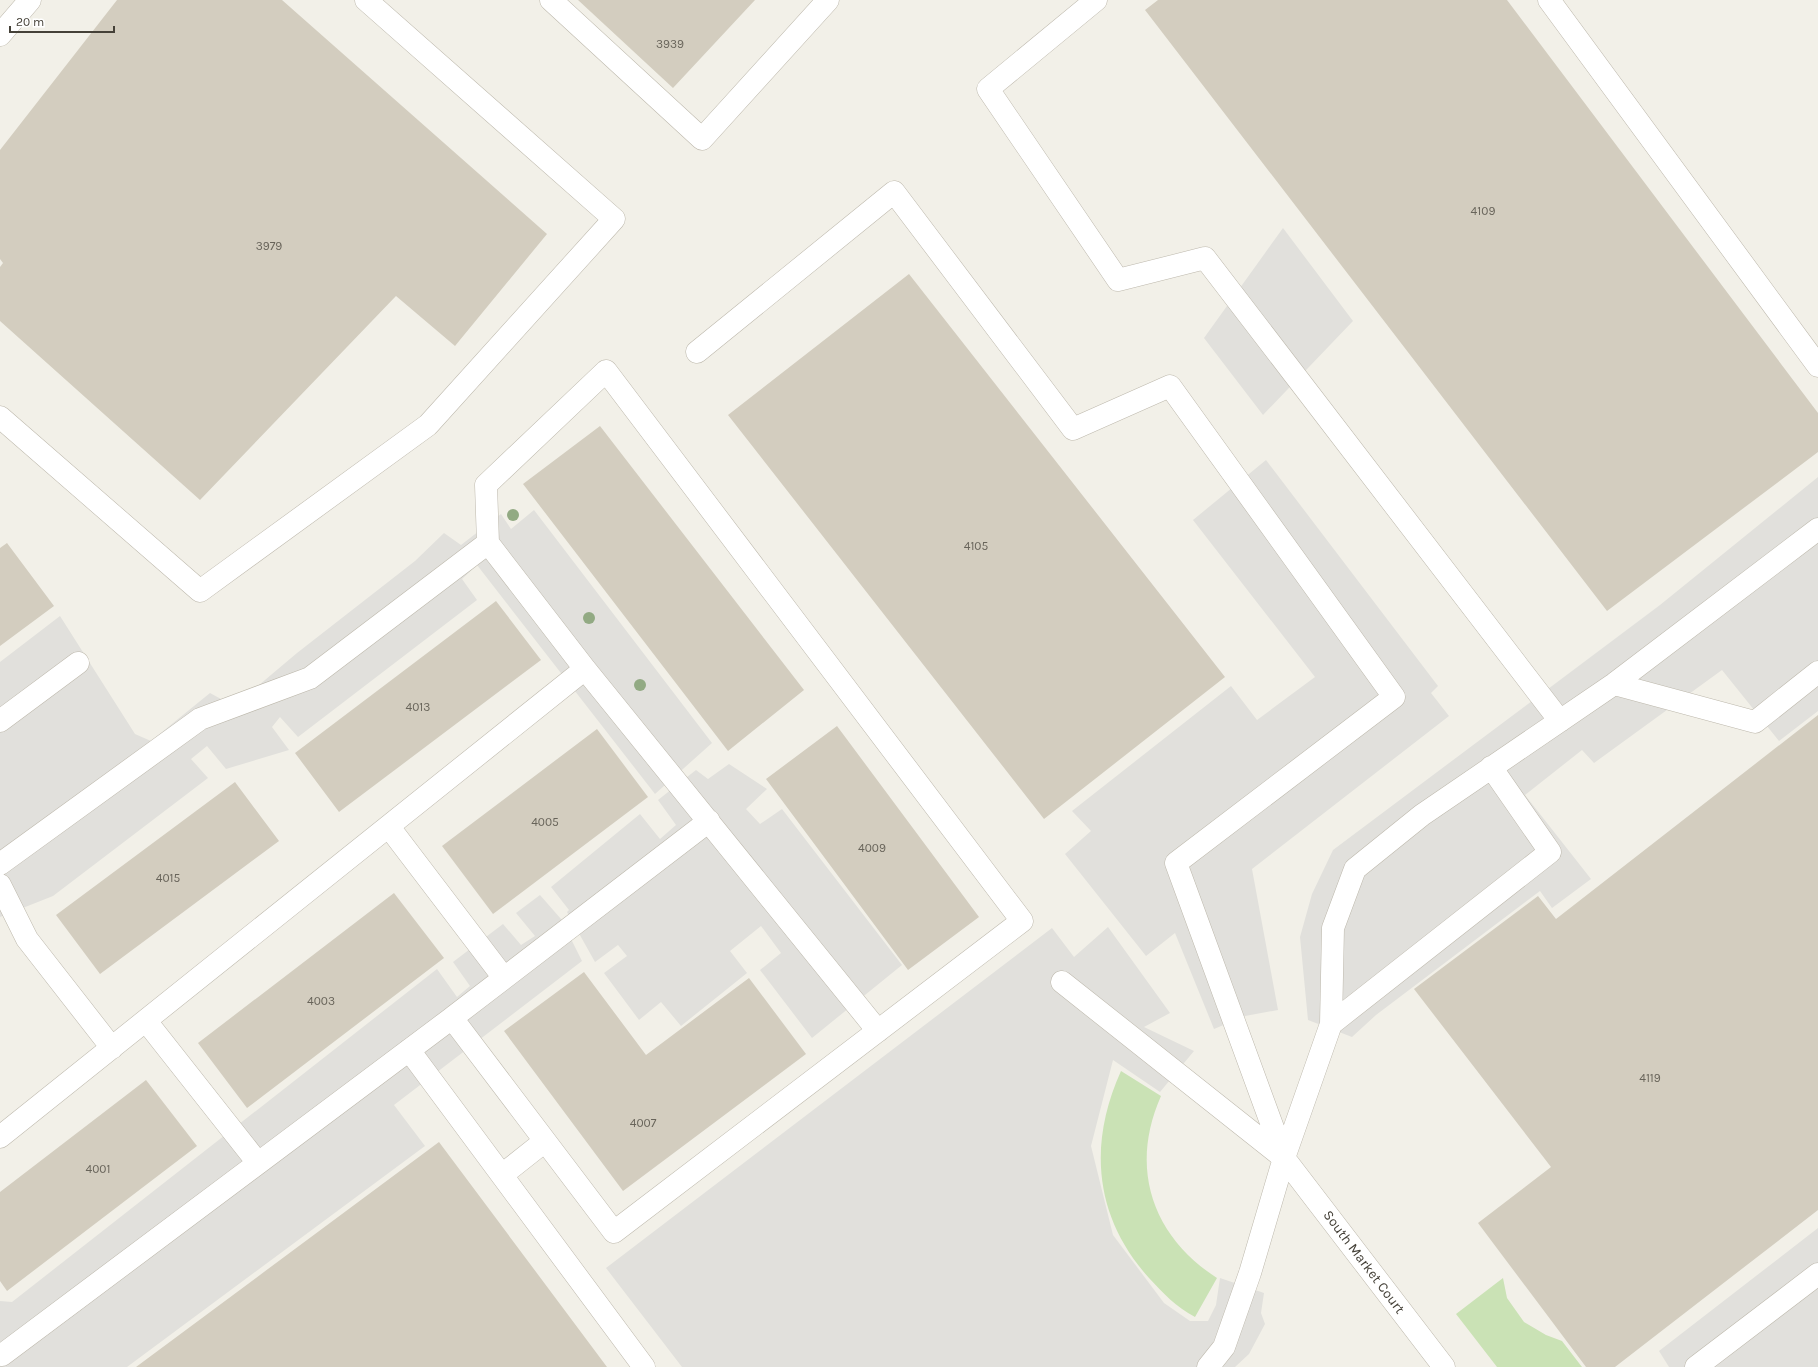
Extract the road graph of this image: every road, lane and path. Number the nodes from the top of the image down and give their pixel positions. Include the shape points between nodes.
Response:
1 (30, 0) edge
2 (366, 0) edge
3 (551, 0) edge
4 (828, 0) edge
5 (1096, 0) edge
6 (1548, 0) edge
7 (0, 35) edge
8 (697, 352) dead end
9 (1818, 366) edge
10 (0, 418) edge
11 (1818, 529) edge
12 (488, 543) junction
13 (78, 663) dead end
14 (585, 669) junction
15 (1818, 672) edge
16 (1614, 684) junction
17 (0, 721) edge
18 (1560, 721) junction
19 (1491, 767) junction
20 (708, 821) junction
21 (389, 827) junction
22 (0, 864) edge
23 (0, 886) edge
24 (504, 978) junction
25 (1062, 982) dead end
26 (452, 1018) junction
27 (146, 1021) junction
28 (1332, 1024) junction
29 (878, 1031) junction
30 (112, 1048) junction
31 (409, 1050) junction
32 (0, 1137) edge
33 (545, 1141) junction
34 (1284, 1158) junction
35 (258, 1163) junction
36 (502, 1175) junction
37 (1818, 1274) edge
38 (2, 1355) dead end
39 (644, 1367) edge
40 (1208, 1367) edge
41 (1444, 1367) edge
42 (1696, 1367) edge

1 - 7 street
2 - 10 street via 614,219 428,426 200,591
3 - 4 street via 702,139
5 - 18 street via 988,89 1118,280 1205,258
6 - 9 street
8 - 34 street via 894,192 1073,429 1170,386 1394,697 1176,863
11 - 16 street
12 - 14 street
12 - 22 street via 310,678 200,719
12 - 29 street via 486,485 606,371 1022,921
13 - 17 street
14 - 20 street
14 - 21 street
15 - 16 street via 1755,722
16 - 18 street
18 - 19 street
19 - 28 street via 1422,815 1355,870 1333,928
19 - 28 street via 1550,852
20 - 24 street
20 - 29 street
21 - 24 street
21 - 27 street
23 - 30 street via 27,939
24 - 26 street
25 - 34 street
26 - 31 street
26 - 33 street
27 - 30 street
27 - 35 street
28 - 34 street
29 - 33 street via 614,1232
30 - 32 street
31 - 35 street
31 - 36 street
33 - 36 street
34 - 40 street via 1250,1274 1224,1346
34 - 41 street, South Market Court
35 - 38 street
36 - 39 street
37 - 42 street

